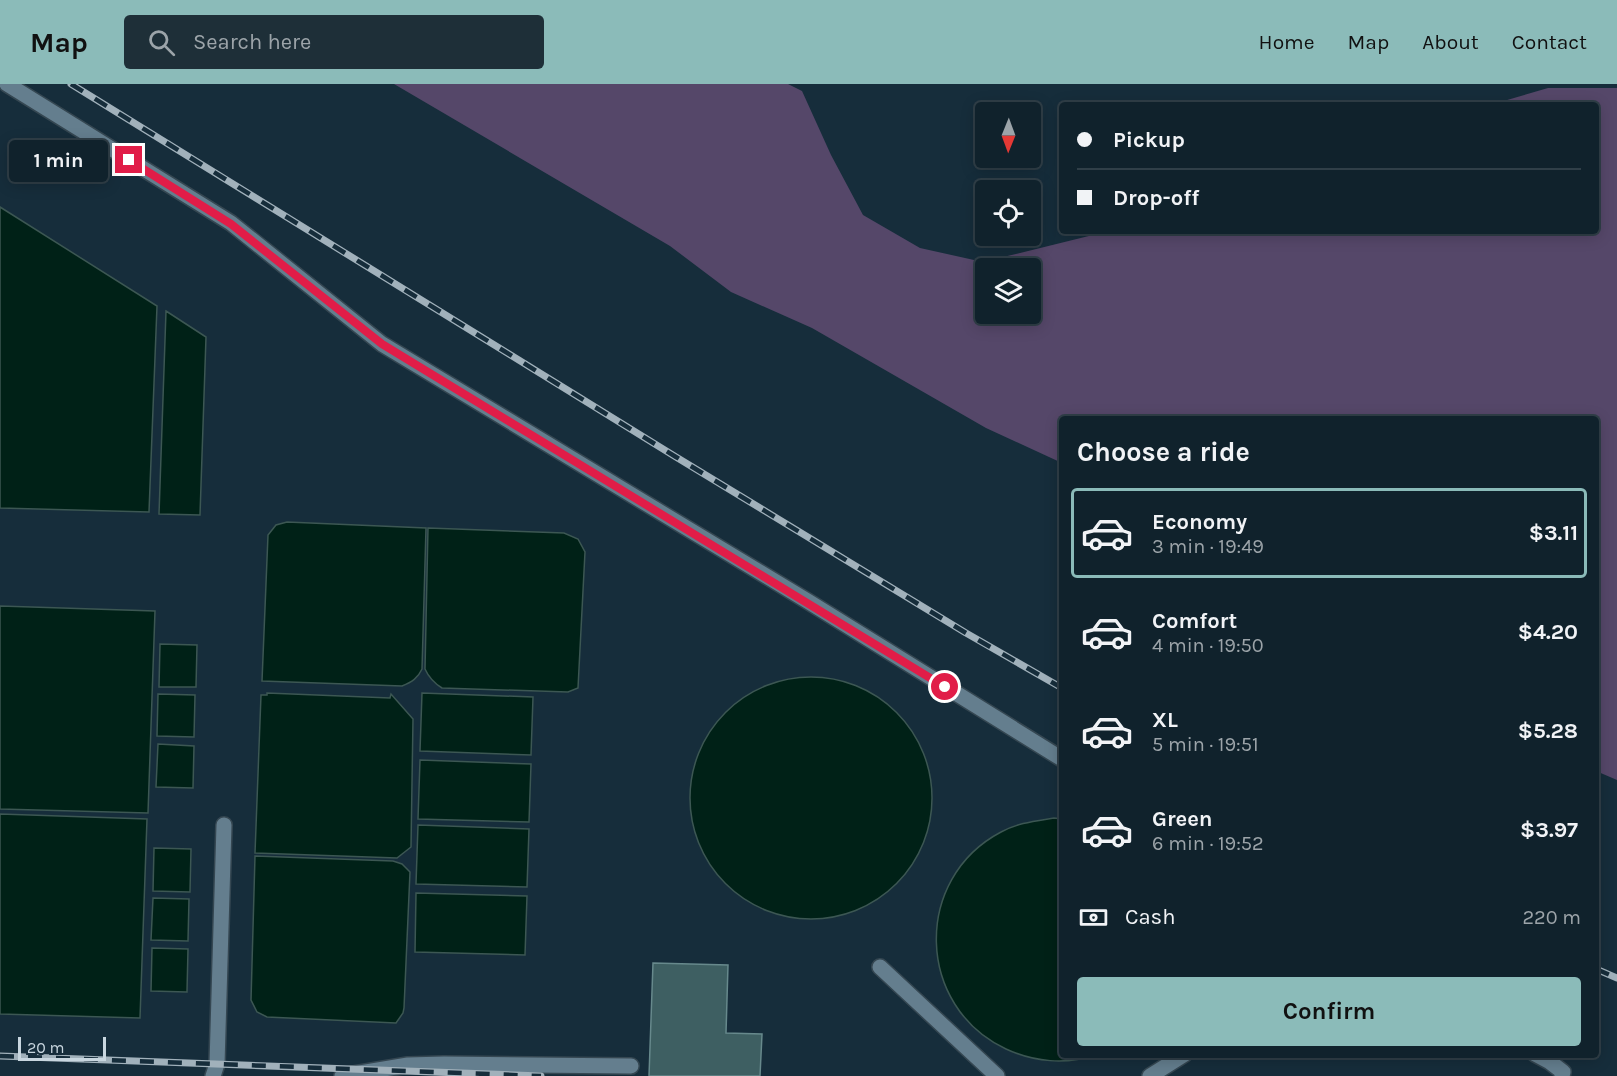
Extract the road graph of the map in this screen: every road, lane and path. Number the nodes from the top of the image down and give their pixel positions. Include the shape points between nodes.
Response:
1 (8, 84) edge
2 (1059, 757) edge
3 (224, 825) dead end
4 (880, 967) dead end
5 (1179, 1058) edge
6 (1542, 1058) edge
7 (444, 1064) junction
8 (631, 1066) dead end
9 (213, 1076) edge
10 (342, 1076) edge
11 (476, 1076) edge
12 (996, 1076) edge
13 (1150, 1076) edge
14 (1562, 1076) edge

1 - 2 lane via 231,224 382,344
3 - 9 lane via 217,1064
4 - 12 lane
5 - 13 lane
6 - 14 lane via 1563,1072
7 - 8 lane
7 - 10 lane via 408,1065
7 - 11 lane

